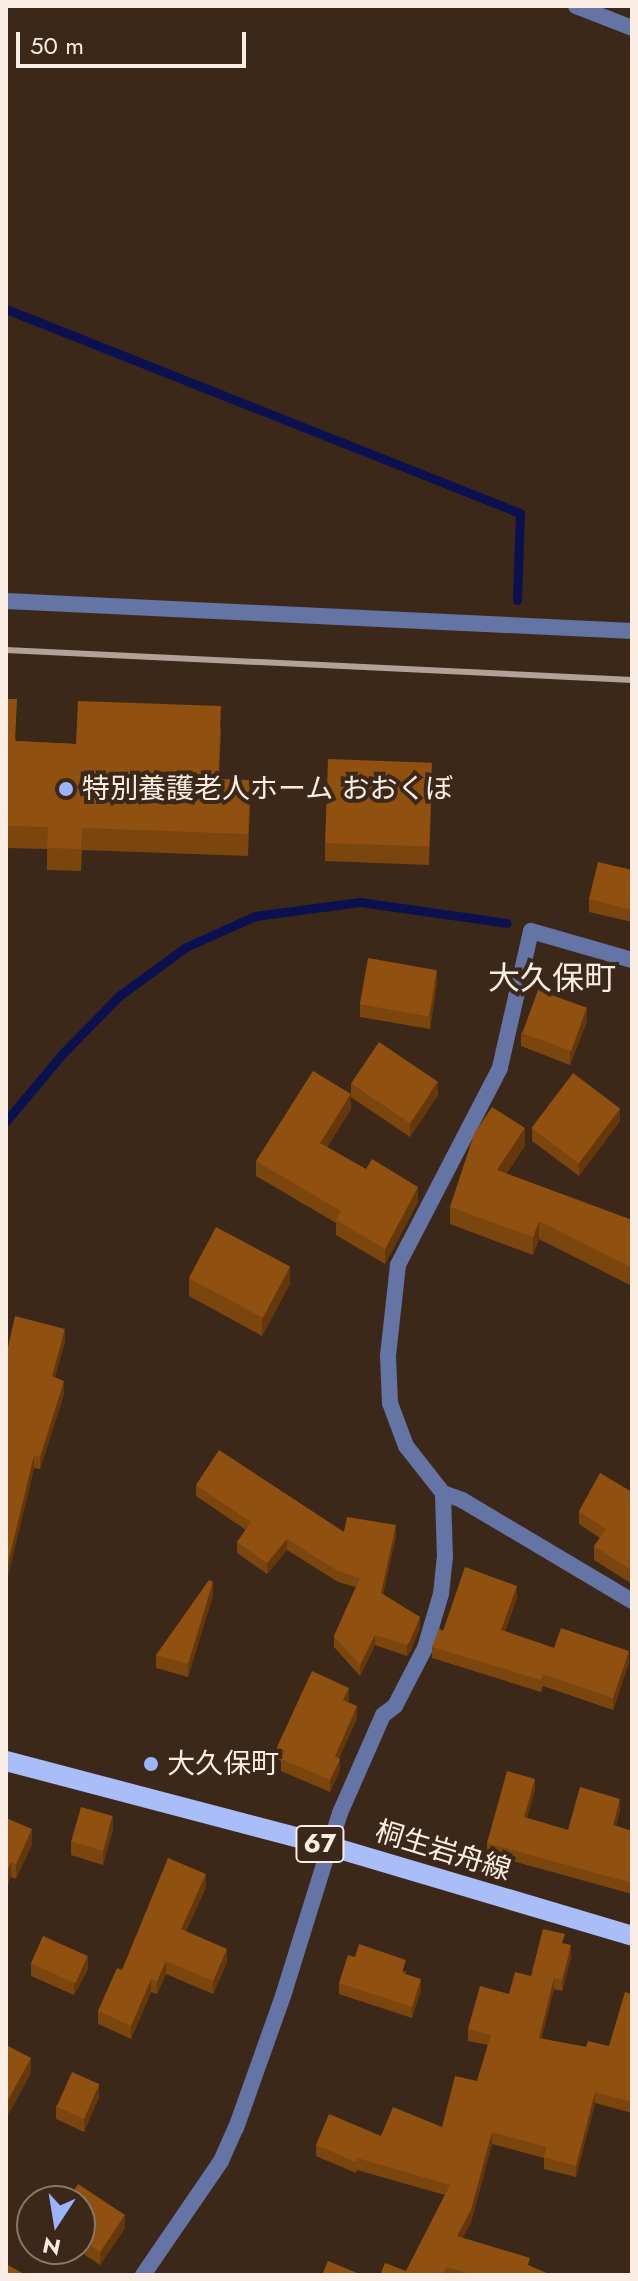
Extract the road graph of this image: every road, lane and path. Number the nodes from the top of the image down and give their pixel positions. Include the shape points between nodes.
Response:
1 (576, 6) edge
2 (632, 28) edge
3 (6, 601) edge
4 (632, 631) edge
5 (632, 960) edge
6 (443, 1493) junction
7 (632, 1601) edge
8 (6, 1761) edge
9 (329, 1846) junction
10 (632, 1936) edge
11 (143, 2275) edge

1 - 2 street
3 - 4 street
5 - 6 street via 531,931 500,1068 398,1265 388,1356 390,1403 406,1446
6 - 7 street
6 - 9 street via 441,1594 425,1648 395,1706 383,1715
8 - 9 main road, 桐生岩舟線 / 67
9 - 10 main road, 桐生岩舟線 / 67
9 - 11 street via 236,2128 221,2161

